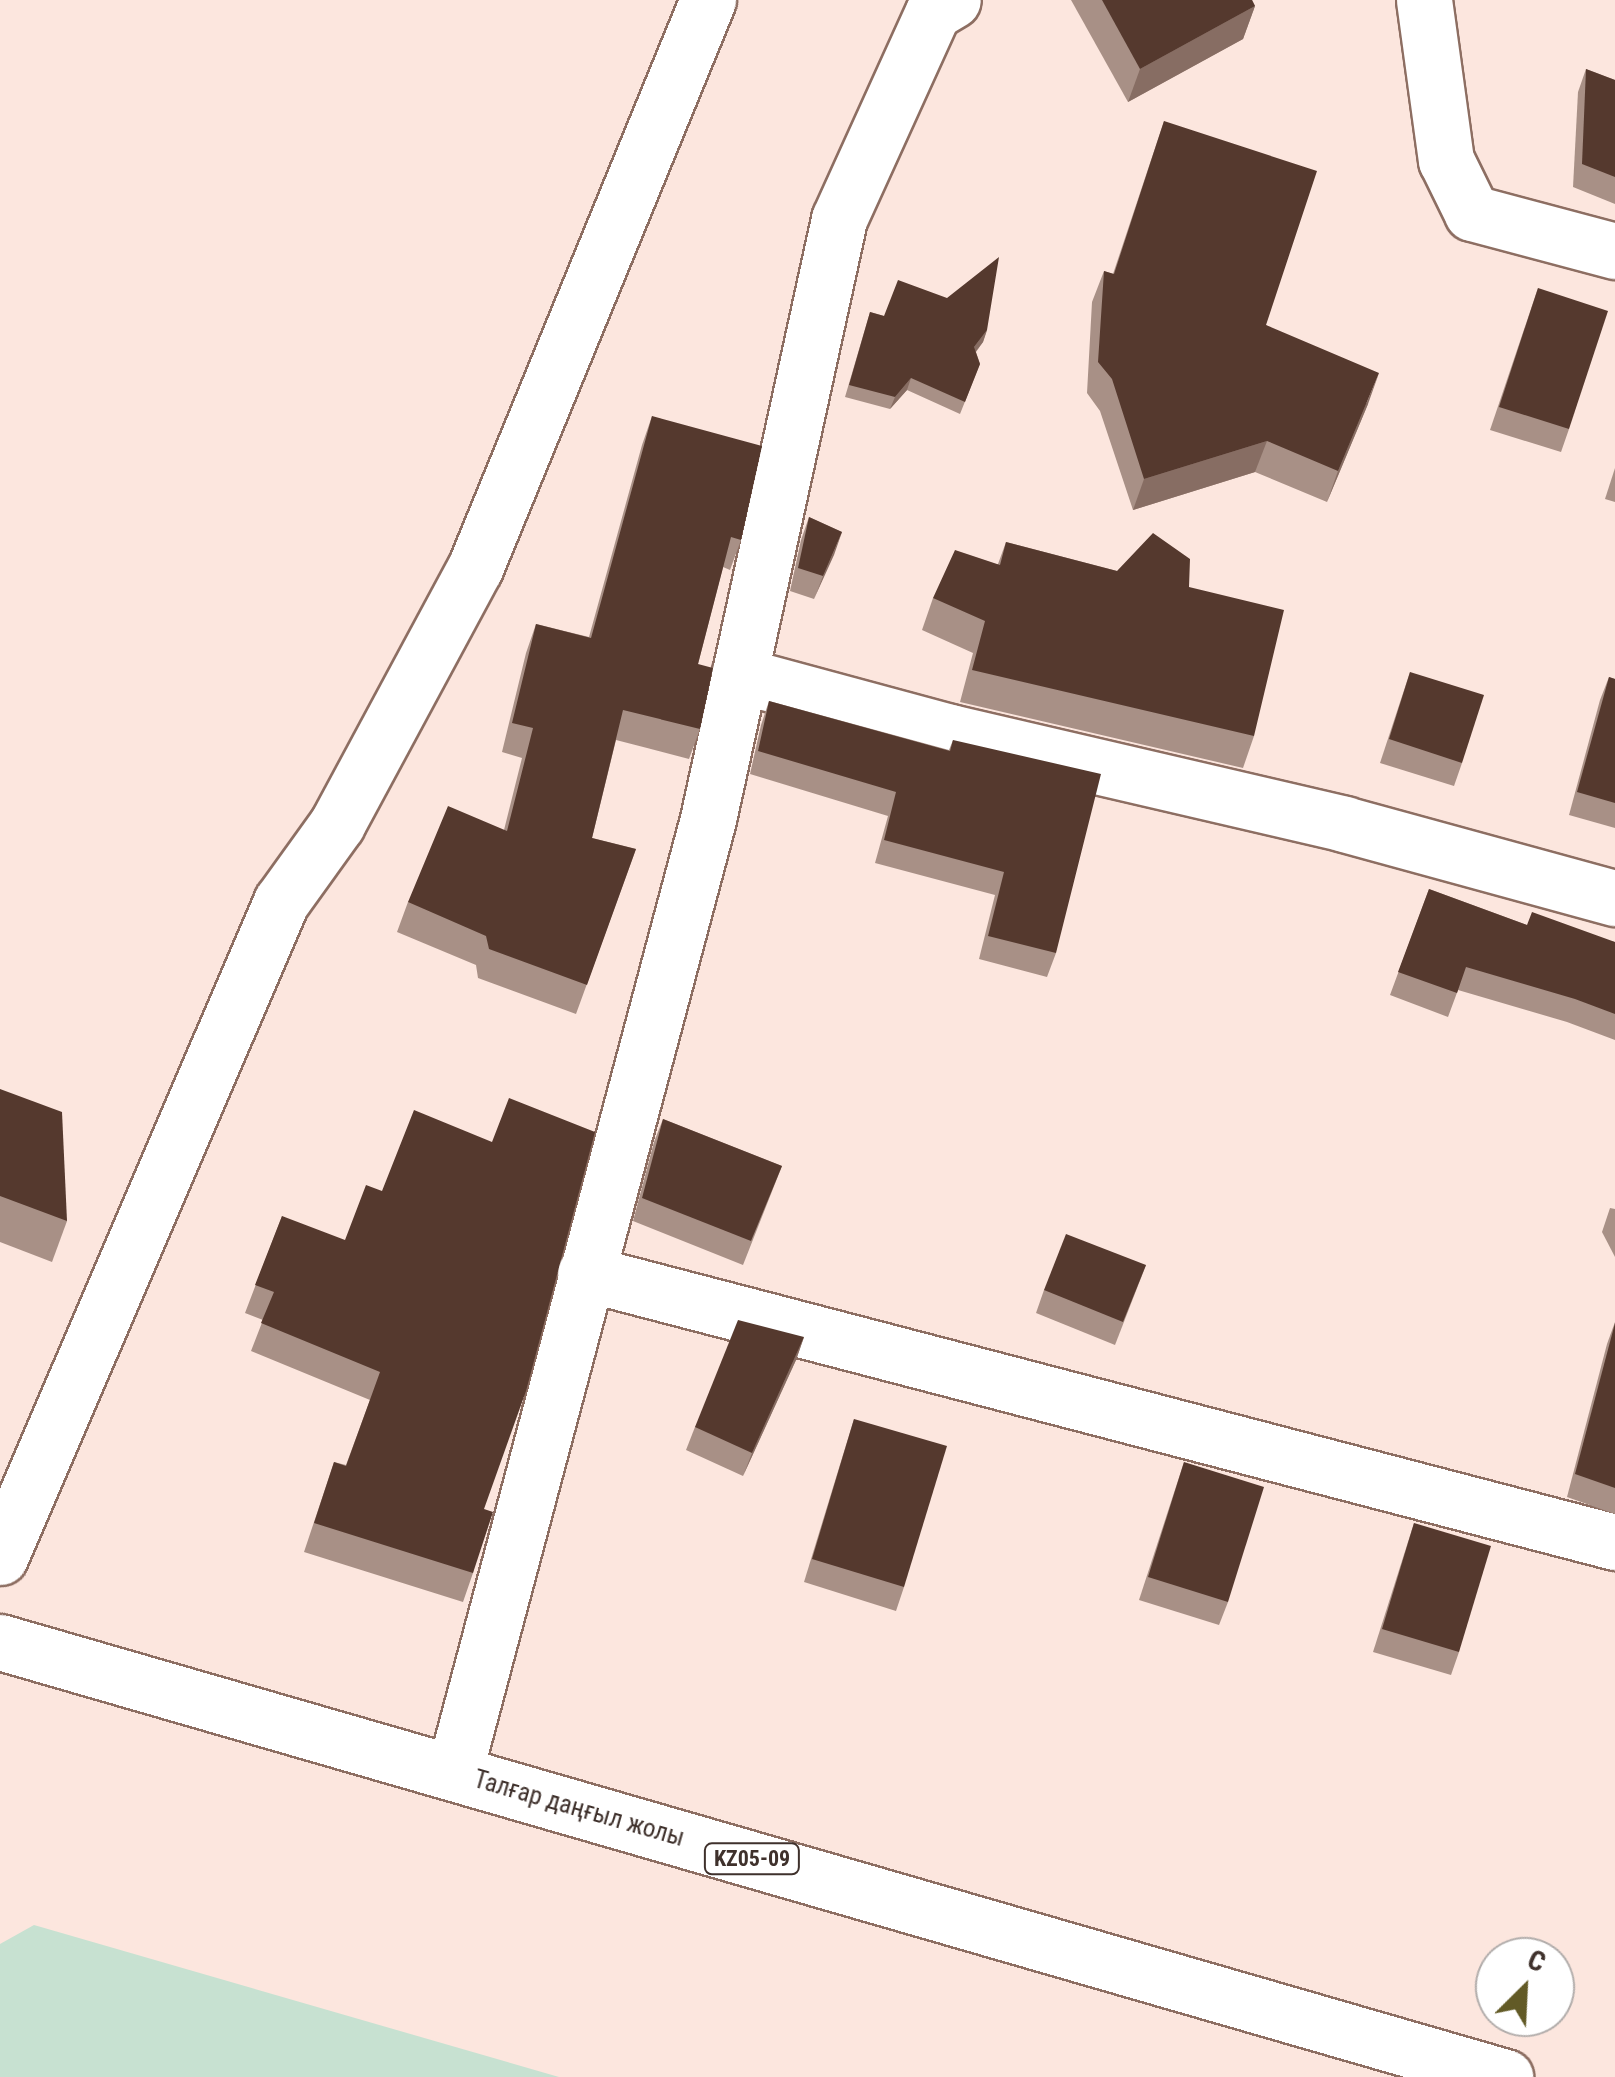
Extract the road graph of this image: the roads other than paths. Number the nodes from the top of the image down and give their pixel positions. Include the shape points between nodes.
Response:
1 (708, 0) edge
2 (953, 0) edge
3 (1424, 0) edge
4 (1615, 251) edge
5 (739, 676) junction
6 (1615, 898) edge
7 (585, 1273) junction
8 (1615, 1542) edge
9 (0, 1556) edge
10 (0, 1642) edge
11 (454, 1772) junction
12 (1505, 2077) edge

1 - 9 street via 475,568 336,824 281,902
2 - 5 street via 933,12 839,219
3 - 4 street via 1438,60 1446,160 1472,212
5 - 6 street via 1344,824
5 - 7 street via 708,819
7 - 8 street
7 - 11 street
10 - 11 street, Талғар даңғыл жолы / KZ05-09
11 - 12 street, Талғар даңғыл жолы / KZ05-09

